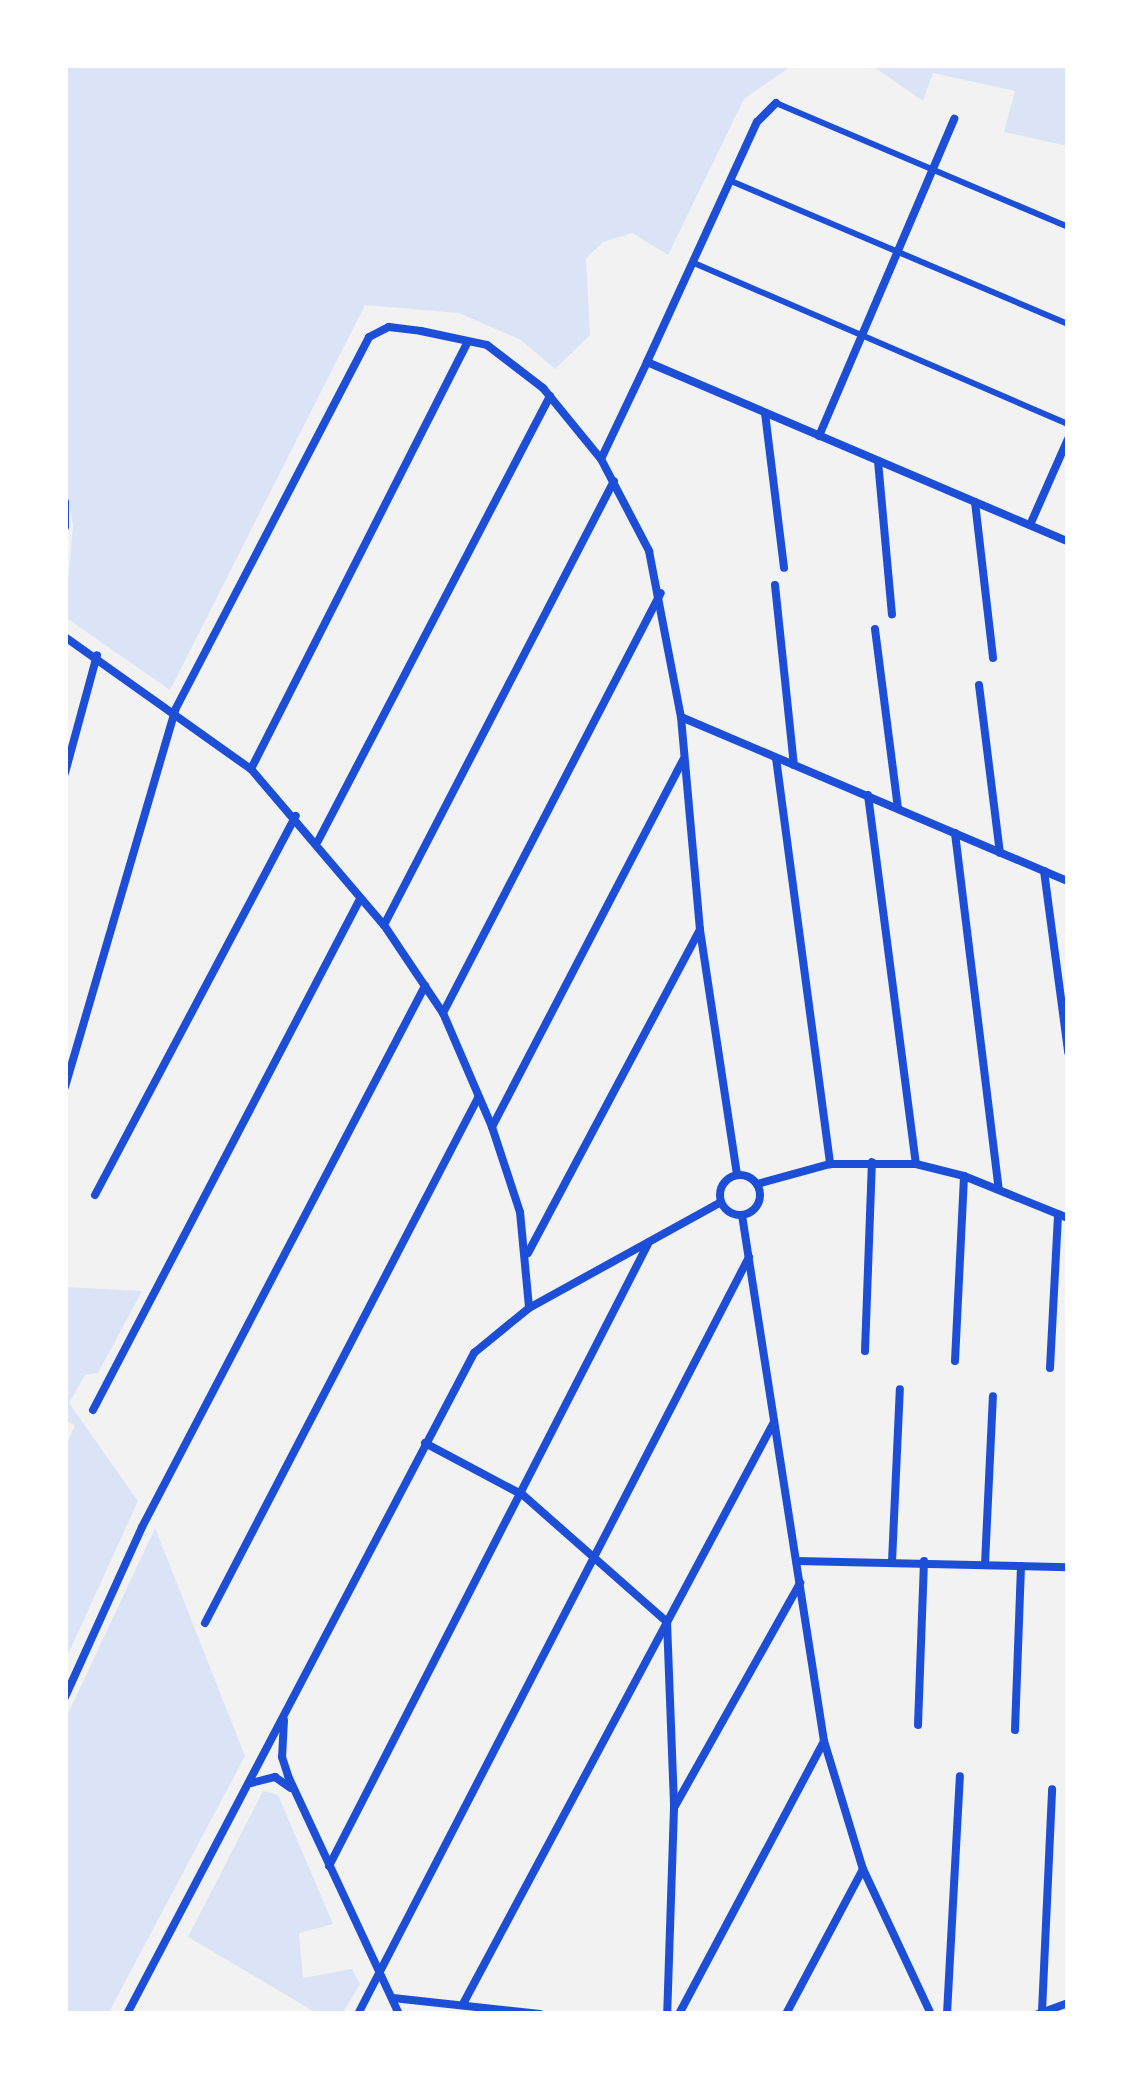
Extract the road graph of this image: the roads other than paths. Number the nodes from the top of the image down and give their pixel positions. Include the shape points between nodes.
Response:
1 (776, 103) joint
2 (954, 119) dead end
3 (933, 169) junction
4 (730, 181) junction
5 (1068, 228) edge
6 (898, 250) junction
7 (694, 262) junction
8 (1068, 324) edge
9 (862, 335) junction
10 (468, 342) junction
11 (647, 362) junction
12 (550, 396) junction
13 (765, 412) junction
14 (1068, 424) edge
15 (819, 436) junction
16 (1068, 439) edge
17 (601, 459) junction
18 (878, 461) junction
19 (614, 480) junction
20 (65, 502) edge
21 (975, 502) junction
22 (1030, 525) junction
23 (65, 527) edge
24 (1068, 542) edge
25 (784, 568) dead end
26 (775, 585) dead end
27 (662, 593) junction
28 (892, 614) dead end
29 (875, 630) dead end
30 (65, 637) edge
31 (97, 656) junction
32 (993, 658) dead end
33 (979, 684) dead end
34 (175, 710) junction
35 (680, 717) junction
36 (776, 758) junction
37 (684, 760) junction
38 (794, 765) junction
39 (251, 769) junction
40 (65, 773) edge
41 (868, 794) junction
42 (898, 808) junction
43 (296, 816) junction
44 (955, 832) junction
45 (318, 842) junction
46 (1000, 853) junction
47 (1044, 871) junction
48 (1068, 880) edge
49 (360, 898) junction
50 (384, 925) junction
51 (700, 930) junction
52 (425, 986) junction
53 (443, 1013) junction
54 (1068, 1052) edge
55 (65, 1087) edge
56 (478, 1098) junction
57 (492, 1127) junction
58 (872, 1162) junction
59 (830, 1164) junction
60 (916, 1164) junction
61 (736, 1176) junction
62 (964, 1176) junction
63 (757, 1184) junction
64 (999, 1188) junction
65 (95, 1195) dead end
66 (722, 1202) junction
67 (1058, 1214) junction
68 (742, 1215) junction
69 (1068, 1218) edge
70 (649, 1242) junction
71 (527, 1255) junction
72 (748, 1258) junction
73 (529, 1308) junction
74 (864, 1351) dead end
75 (956, 1361) dead end
76 (1050, 1368) dead end
77 (900, 1389) dead end
78 (993, 1396) dead end
79 (93, 1410) dead end
80 (774, 1422) junction
81 (424, 1443) junction
82 (523, 1495) junction
83 (597, 1555) junction
84 (797, 1561) junction
85 (924, 1561) junction
86 (892, 1562) junction
87 (985, 1564) junction
88 (1021, 1566) junction
89 (1068, 1568) edge
90 (800, 1583) junction
91 (667, 1622) junction
92 (204, 1623) dead end
93 (293, 1695) junction
94 (65, 1697) edge
95 (918, 1725) dead end
96 (1015, 1730) dead end
97 (824, 1741) junction
98 (960, 1776) dead end
99 (245, 1787) junction
100 (1052, 1789) dead end
101 (295, 1791) junction
102 (674, 1808) junction
103 (328, 1866) junction
104 (863, 1869) junction
105 (378, 1966) junction
106 (393, 1998) junction
107 (1068, 2003) edge
108 (463, 2004) junction
109 (1040, 2013) edge
110 (127, 2014) edge
111 (358, 2014) edge
112 (399, 2014) edge
113 (540, 2014) edge
114 (667, 2014) edge
115 (680, 2014) edge
116 (786, 2014) edge
117 (930, 2014) edge
118 (947, 2014) edge

1 - 3 street
1 - 4 street via 757,122
2 - 3 street
3 - 5 street
3 - 6 street
4 - 6 street
4 - 7 street
6 - 8 street
6 - 9 street
7 - 9 street
7 - 11 street
9 - 14 street
9 - 15 street
10 - 12 street via 502,354
10 - 34 street via 389,327 369,336
10 - 39 street
11 - 13 street
11 - 17 street
12 - 17 street
12 - 45 street
13 - 15 street
13 - 25 street
15 - 18 street
16 - 22 street
17 - 19 street
18 - 21 street
18 - 28 street
19 - 27 street
19 - 50 street
20 - 23 street
21 - 22 street
21 - 32 street
22 - 24 street
26 - 38 street
27 - 35 street
27 - 53 street
29 - 42 street
30 - 31 street
31 - 34 street
31 - 40 street
33 - 46 street
34 - 39 street
34 - 55 street
35 - 36 street
35 - 37 street
36 - 38 street
36 - 59 street
37 - 51 street
37 - 57 street
38 - 41 street
39 - 43 street
41 - 42 street
41 - 60 street
42 - 44 street
43 - 45 street
43 - 65 street
44 - 46 street
44 - 64 street
45 - 49 street
46 - 47 street
47 - 48 street
47 - 54 street
49 - 50 street
49 - 79 street
50 - 52 street
51 - 61 street
51 - 71 street
52 - 53 street
52 - 94 street via 142,1527
53 - 56 street
56 - 57 street
56 - 92 street
57 - 71 street
58 - 59 street
58 - 60 street
58 - 74 street
59 - 63 street
60 - 62 street
61 - 63 street
61 - 66 street via 722,1188
62 - 64 street
62 - 75 street
63 - 68 street via 758,1204
64 - 67 street
66 - 68 street
66 - 70 street
67 - 69 street
67 - 76 street
68 - 72 street
70 - 73 street
70 - 82 street
71 - 73 street
72 - 80 street
72 - 83 street
73 - 81 street via 474,1353
77 - 86 street
78 - 87 street
80 - 84 street
80 - 91 street
81 - 82 street
81 - 93 street
82 - 83 street
82 - 103 street
83 - 91 street
83 - 105 street
84 - 86 street
84 - 90 street
85 - 86 street
85 - 87 street
85 - 95 street
87 - 88 street
88 - 89 street
88 - 96 street
90 - 97 street
90 - 102 street
91 - 102 street
91 - 108 street
93 - 99 street
93 - 101 street via 281,1743
97 - 104 street
97 - 115 street
98 - 118 street
99 - 101 street via 266,1776
99 - 110 street
100 - 109 street
101 - 103 street
102 - 114 street
103 - 105 street
104 - 116 street
104 - 117 street
105 - 106 street
105 - 111 street
106 - 108 street
106 - 112 street
107 - 109 street
108 - 113 street

